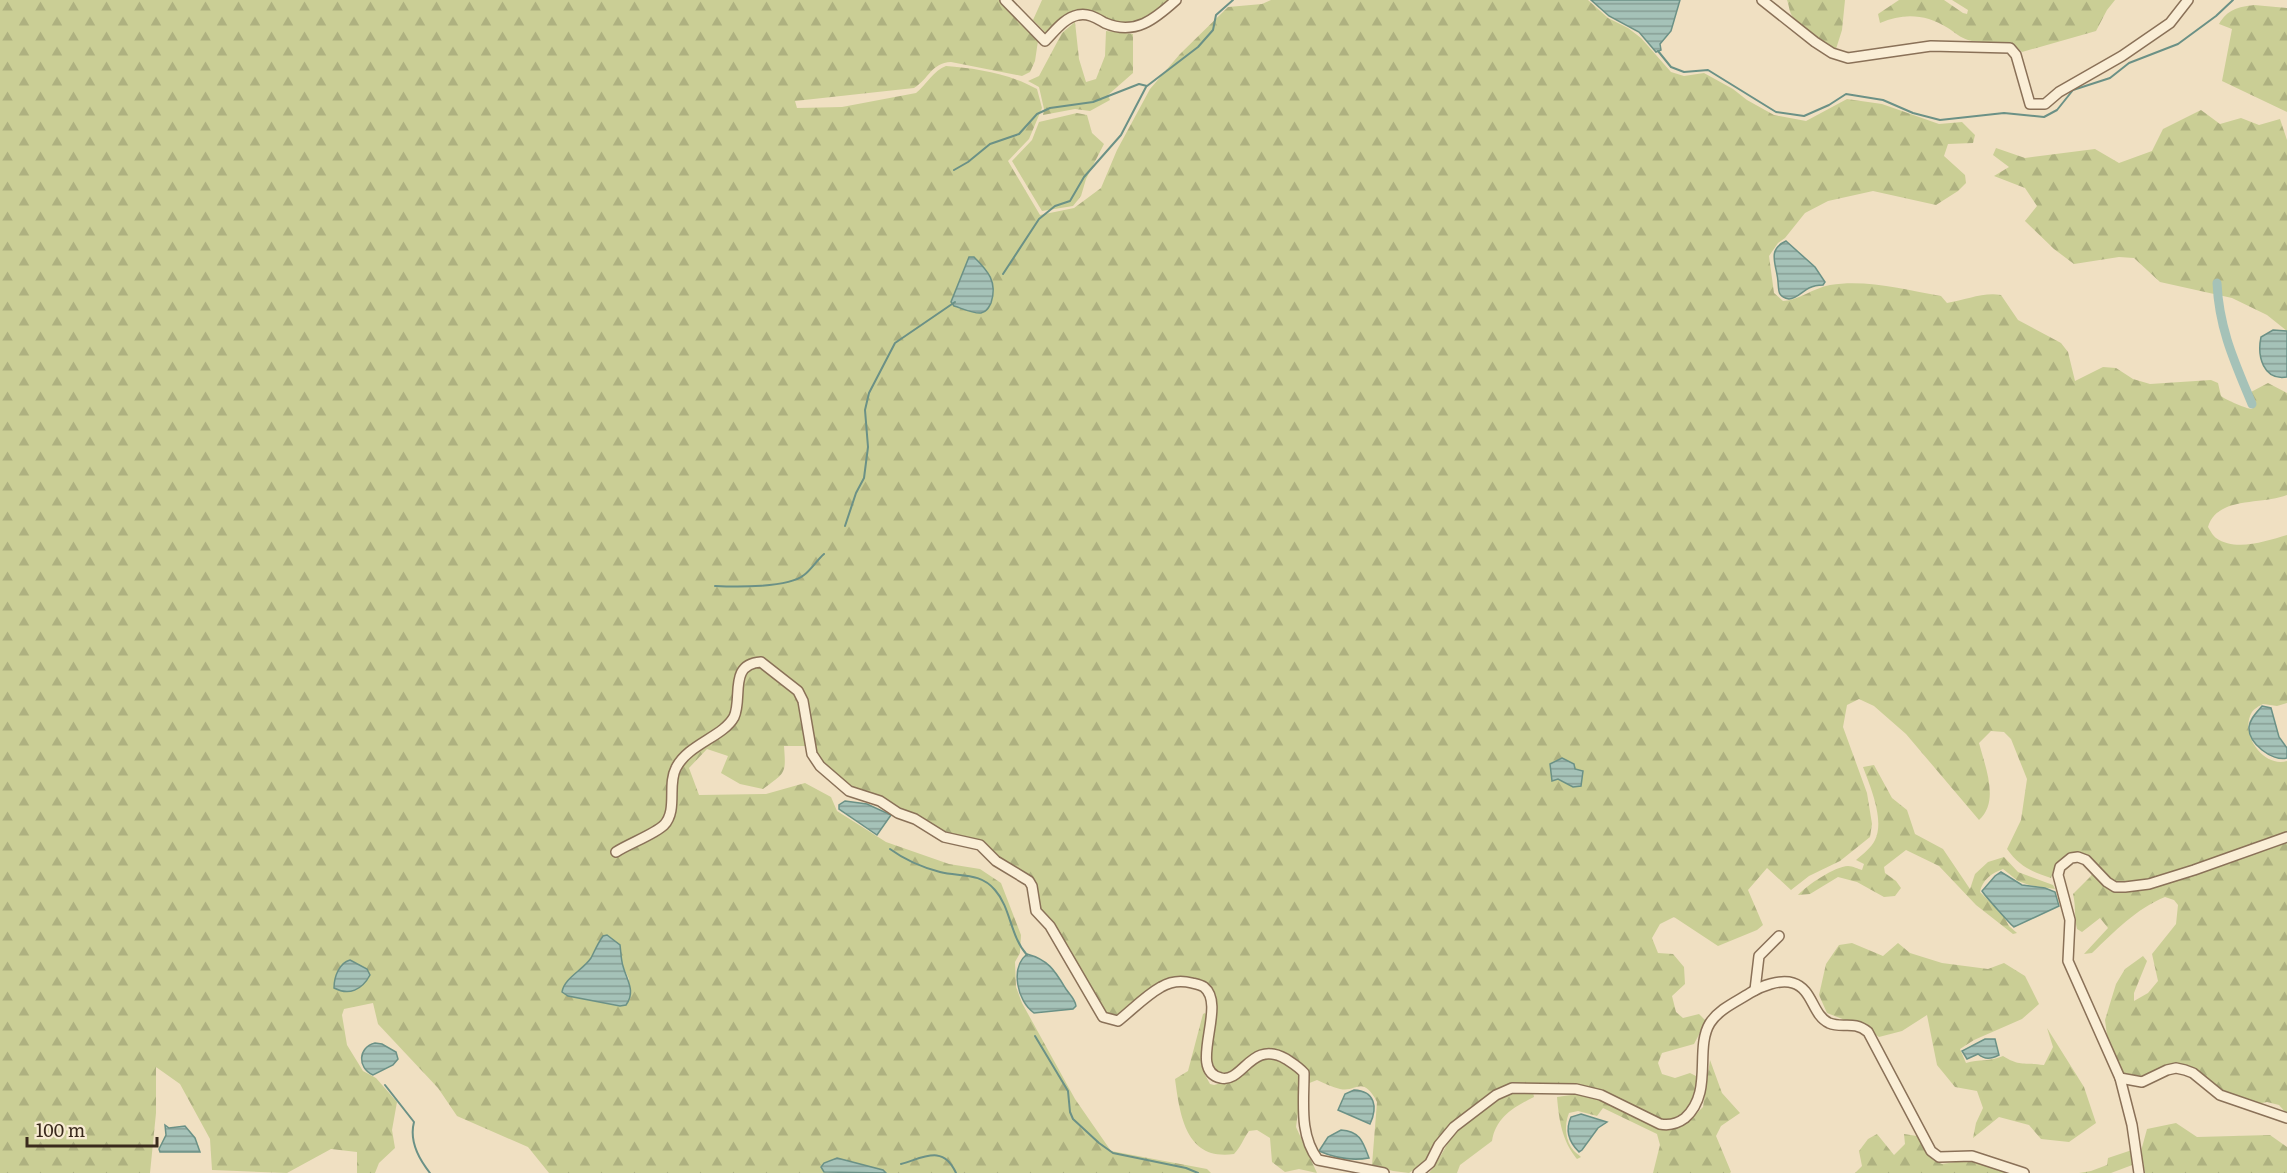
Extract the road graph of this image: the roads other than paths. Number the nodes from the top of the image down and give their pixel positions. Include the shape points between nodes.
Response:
1 (1005, 0) edge
2 (1176, 0) edge
3 (1762, 0) edge
4 (2188, 0) edge
5 (2287, 837) edge
6 (615, 852) dead end
7 (1779, 936) dead end
8 (1755, 990) junction
9 (2120, 1078) junction
10 (2287, 1118) edge
11 (1384, 1173) edge
12 (1418, 1173) edge
13 (2024, 1173) edge
14 (2139, 1173) edge

1 - 2 street via 1045,41 1066,20 1077,15 1088,14 1111,25 1140,27
3 - 4 street via 1815,42 1848,58 1931,46 2010,48 2016,55 2030,104 2045,104 2122,56 2170,23
5 - 9 street via 2149,884 2125,888 2107,882 2078,857 2060,867 2058,875 2070,920 2068,961
6 - 11 street via 664,825 670,811 674,770 681,759 727,726 736,711 737,685 745,668 761,662 798,692 804,701 812,754 849,791 880,801 944,837 980,844 996,861 1029,881 1036,911 1050,926 1103,1017 1118,1021 1167,984 1185,981 1203,986 1213,1003 1206,1057 1210,1070 1228,1078 1266,1054 1301,1068 1304,1130 1318,1160
7 - 8 street via 1759,956
8 - 12 street via 1720,1011 1710,1022 1700,1090 1691,1112 1680,1121 1670,1126 1660,1124 1600,1095 1576,1089 1512,1088 1496,1095 1454,1127 1430,1163
8 - 13 street via 1792,983 1803,988 1828,1022 1858,1025 1868,1032 1931,1151 1939,1157 1972,1156
9 - 10 street via 2142,1082 2176,1068 2193,1073 2220,1095
9 - 14 street

